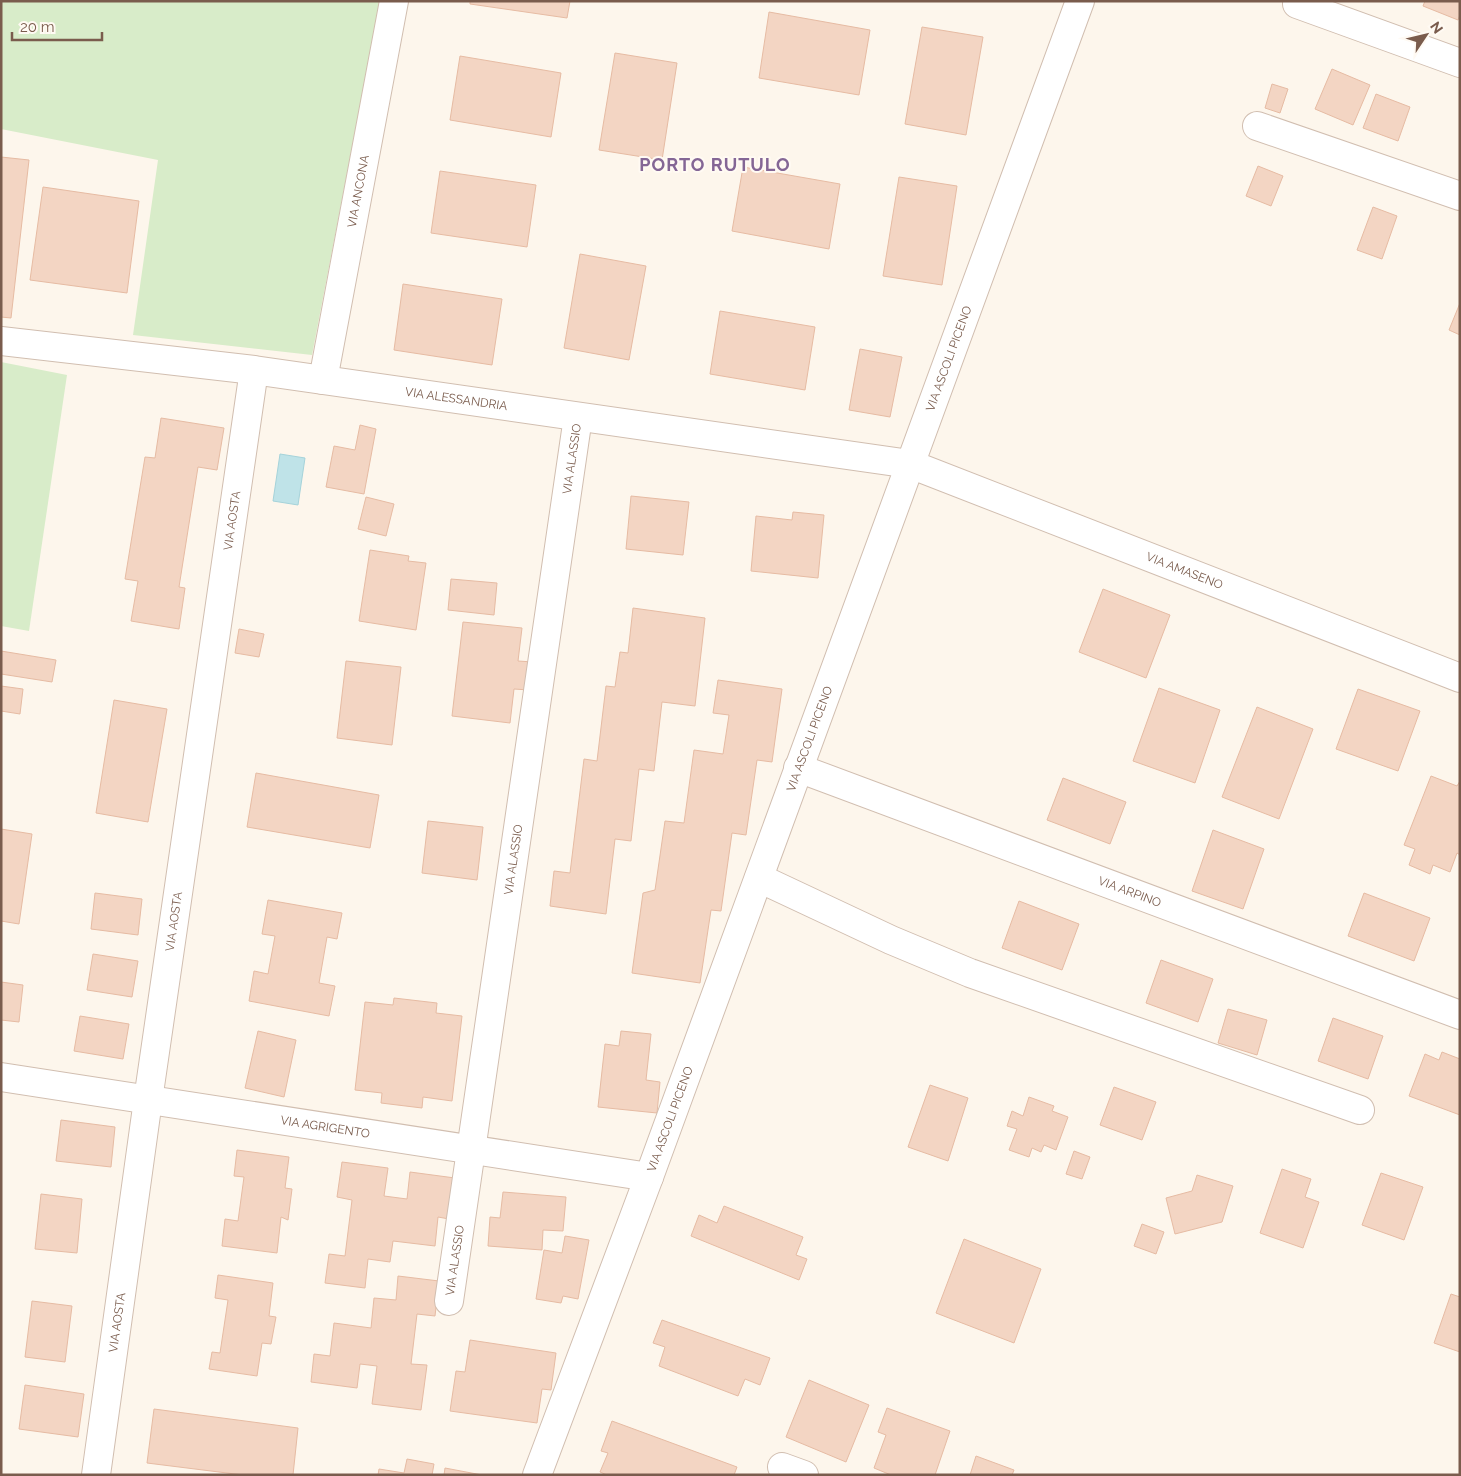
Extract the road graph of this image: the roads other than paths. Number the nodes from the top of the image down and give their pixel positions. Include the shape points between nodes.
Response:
1 (394, 1) edge
2 (1080, 1) edge
3 (1297, 4) dead end
4 (1460, 63) edge
5 (1258, 126) dead end
6 (1460, 196) edge
7 (1, 342) edge
8 (254, 370) junction
9 (323, 380) junction
10 (578, 417) junction
11 (910, 464) junction
12 (1460, 678) edge
13 (798, 768) junction
14 (759, 878) junction
15 (1460, 1015) edge
16 (1, 1077) edge
17 (148, 1100) junction
18 (1360, 1110) dead end
19 (471, 1150) junction
20 (649, 1178) junction
21 (449, 1301) dead end
22 (96, 1475) edge
23 (537, 1475) edge

1 - 9 street, VIA ANCONA
2 - 11 street, VIA ASCOLI PICENO
3 - 4 street
5 - 6 street
7 - 8 street, VIA ALESSANDRIA
8 - 9 street, VIA ALESSANDRIA
8 - 17 street, VIA AOSTA
9 - 10 street, VIA ALESSANDRIA
10 - 11 street, VIA ALESSANDRIA
10 - 19 street, VIA ALASSIO
11 - 12 street, VIA AMASENO
11 - 13 street, VIA ASCOLI PICENO
13 - 14 street, VIA ASCOLI PICENO
13 - 15 street, VIA ARPINO
14 - 18 street via 970,973
14 - 20 street, VIA ASCOLI PICENO
16 - 17 street, VIA AGRIGENTO
17 - 19 street, VIA AGRIGENTO
17 - 22 street, VIA AOSTA
19 - 20 street, VIA AGRIGENTO
19 - 21 street, VIA ALASSIO
20 - 23 street, VIA ASCOLI PICENO

